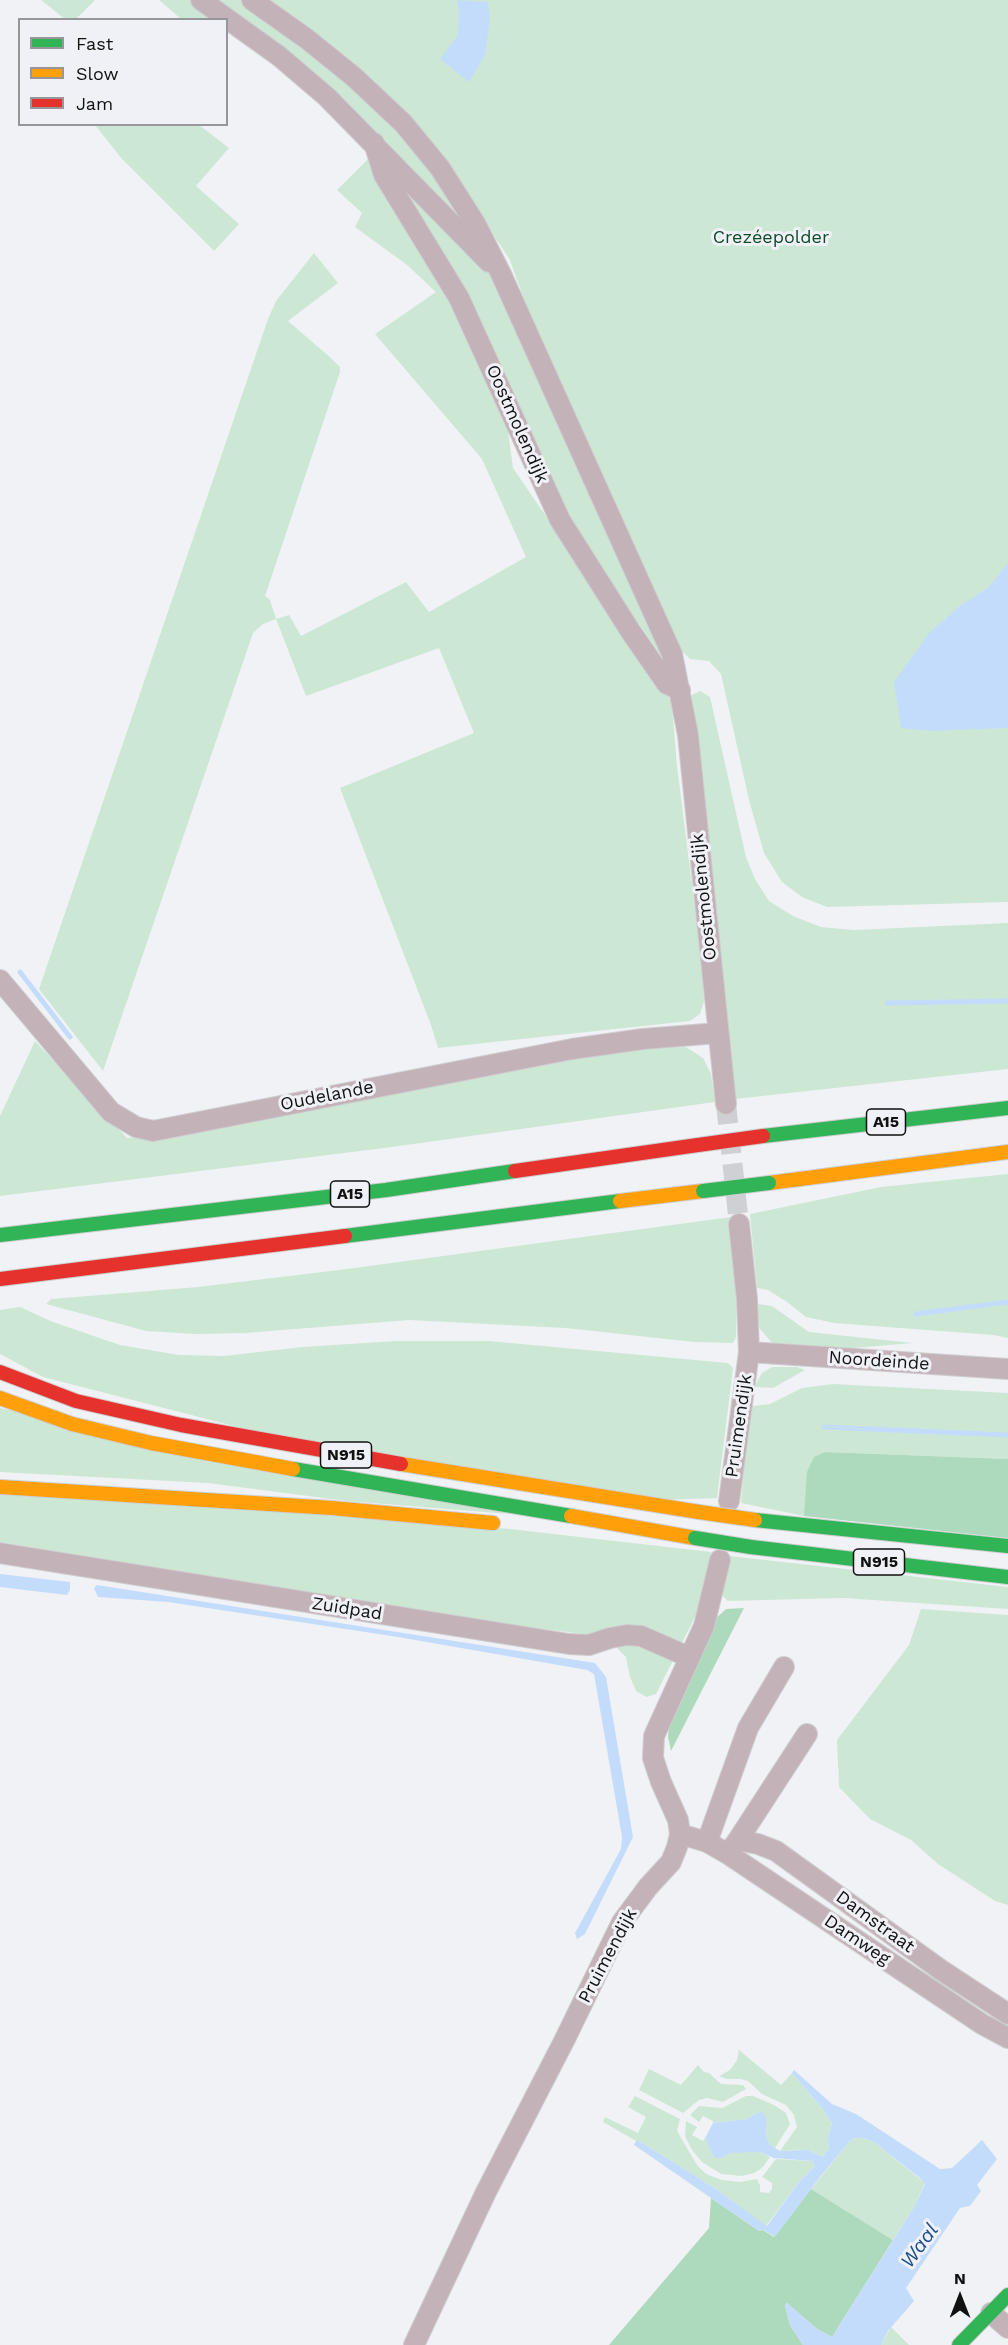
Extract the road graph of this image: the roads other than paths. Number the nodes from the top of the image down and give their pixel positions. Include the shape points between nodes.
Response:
1 (201, 0) edge
2 (252, 0) edge
3 (226, 18) edge
4 (228, 19) edge
5 (374, 143) junction
6 (501, 274) junction
7 (680, 690) junction
8 (0, 980) edge
9 (718, 1033) junction
10 (726, 1104) tunnel mouth
11 (1008, 1108) edge
12 (1008, 1152) edge
13 (739, 1224) tunnel mouth
14 (0, 1234) edge
15 (36, 1275) junction
16 (0, 1279) edge
17 (0, 1291) edge
18 (749, 1352) junction
19 (1008, 1369) edge
20 (0, 1372) edge
21 (0, 1398) edge
22 (0, 1487) edge
23 (729, 1501) dead end
24 (509, 1524) dead end
25 (555, 1528) dead end
26 (695, 1539) junction
27 (1008, 1546) edge
28 (0, 1553) edge
29 (720, 1560) dead end
30 (1008, 1577) edge
31 (689, 1657) junction
32 (784, 1667) dead end
33 (807, 1734) dead end
34 (680, 1834) junction
35 (707, 1842) junction
36 (733, 1847) junction
37 (1008, 2014) edge
38 (1008, 2038) edge
39 (1008, 2295) edge
40 (991, 2313) junction
41 (1008, 2328) edge
42 (414, 2345) edge
43 (958, 2345) edge

1 - 3 street, Oostmolendijk
2 - 6 street, Oostmolendijk via 354,77 403,123 440,168
4 - 5 street, Oostmolendijk via 279,56
5 - 6 street, Oostmolendijk
5 - 7 street, Oostmolendijk via 384,175 459,298 560,520 667,684
6 - 7 street, Oostmolendijk via 672,654
7 - 9 street, Oostmolendijk
8 - 9 street, Oudelande via 111,1112 136,1127 153,1131 572,1049
9 - 10 street, Oostmolendijk
11 - 14 main road, A15, bridge via 698,1144 386,1190
12 - 15 main road, A15, bridge
13 - 18 street
15 - 16 main road, A15
15 - 17 main road, A15
18 - 19 street, Noordeinde
18 - 23 street, Pruimendijk
20 - 27 main road, N915, bridge via 76,1401 181,1425 414,1467 755,1520
21 - 26 main road, N915 via 72,1424 151,1443
22 - 24 main road via 332,1508
25 - 26 main road, N915
26 - 30 main road, N915, bridge
28 - 31 street, Zuidpad via 569,1644 589,1645 627,1635 641,1636
29 - 31 street via 704,1626
31 - 34 street via 654,1736 653,1758 676,1813
32 - 35 street via 748,1728
33 - 36 street
34 - 35 street, Damweg
34 - 42 street, Pruimendijk via 671,1862 622,1922
35 - 36 street, Damweg
36 - 37 street, Damstraat via 758,1844 776,1851
36 - 38 street, Damweg via 982,2024
39 - 40 main road
40 - 41 street
40 - 43 main road

